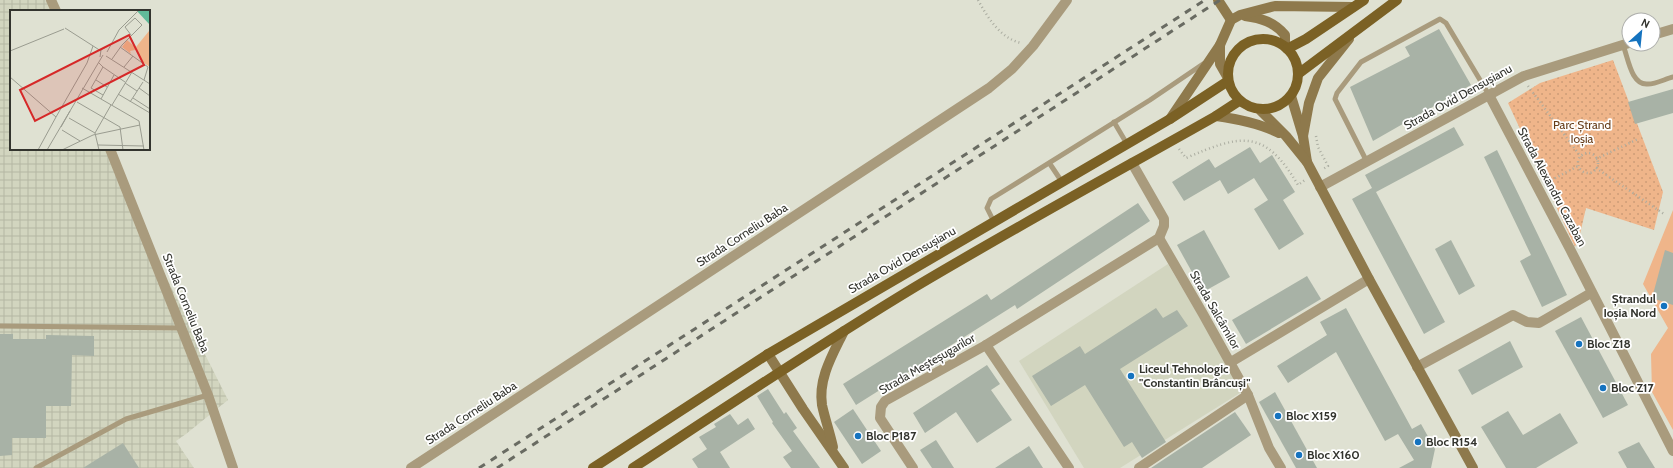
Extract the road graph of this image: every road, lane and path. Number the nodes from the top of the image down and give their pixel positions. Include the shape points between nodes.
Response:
1 (51, 0) edge
2 (978, 0) edge
3 (1067, 0) edge
4 (1218, 0) edge
5 (1396, 0) edge
6 (1360, 2) edge
7 (56, 10) edge
8 (1236, 18) junction
9 (1358, 29) junction
10 (1673, 29) edge
11 (1661, 33) edge
12 (1220, 44) junction
13 (1621, 45) edge
14 (1033, 46) junction
15 (1286, 48) junction
16 (1625, 52) edge
17 (1209, 60) junction
18 (1298, 74) junction
19 (1524, 76) junction
20 (1673, 77) edge
21 (1228, 79) junction
22 (1489, 95) junction
23 (1291, 96) junction
24 (1239, 100) junction
25 (1260, 110) junction
26 (1216, 116) junction
27 (1170, 119) junction
28 (1114, 122) junction
29 (1286, 136) junction
30 (1304, 136) junction
31 (1638, 139) dead end
32 (1127, 144) junction
33 (110, 150) edge
34 (1581, 157) junction
35 (1596, 160) junction
36 (1306, 162) junction
37 (1366, 162) junction
38 (1132, 163) junction
39 (1050, 164) junction
40 (1578, 166) junction
41 (1596, 168) junction
42 (1062, 182) junction
43 (1320, 187) junction
44 (1538, 188) junction
45 (1664, 214) dead end
46 (994, 222) junction
47 (1159, 238) junction
48 (1369, 279) junction
49 (1592, 293) junction
50 (0, 326) edge
51 (181, 328) junction
52 (844, 331) junction
53 (986, 345) junction
54 (768, 354) junction
55 (1231, 362) junction
56 (1417, 367) junction
57 (780, 372) junction
58 (208, 395) junction
59 (1248, 395) junction
60 (1673, 451) edge
61 (835, 453) junction
62 (36, 468) edge
63 (233, 468) edge
64 (411, 468) edge
65 (594, 468) edge
66 (633, 468) edge
67 (844, 468) edge
68 (913, 468) edge
69 (1069, 468) edge
70 (1139, 468) edge
71 (1281, 468) edge
72 (1473, 468) edge

1 - 7 street
2 - 14 path via 993,26 1016,42
3 - 14 street, Strada Corneliu Baba
4 - 8 street
5 - 9 main road
6 - 8 street via 1275,6
6 - 15 main road via 1306,39
8 - 12 street
8 - 15 street via 1258,17 1278,27 1285,35
9 - 18 main road
9 - 30 street via 1318,78 1309,103
10 - 11 street
12 - 17 street
12 - 21 street via 1220,64
13 - 19 street, Strada Ovid Densușianu
14 - 64 street, Strada Corneliu Baba via 1012,69 989,88
15 - 18 main road via 1297,64
15 - 21 main road via 1259,39 1246,44 1235,52 1228,69
16 - 20 lane via 1635,79 1642,84
17 - 27 street
17 - 28 lane
18 - 23 main road
19 - 22 street, Strada Ovid Densușianu
19 - 34 path via 1530,90
21 - 24 main road via 1232,92
21 - 27 main road, Strada Ovid Densușianu
22 - 37 street, Strada Ovid Densușianu
22 - 37 lane via 1446,23 1440,19 1433,22 1361,62 1337,92 1335,99
22 - 44 street, Strada Alexandru Cazaban
23 - 25 main road via 1283,104
23 - 30 street
24 - 25 main road via 1249,107
24 - 26 main road
25 - 29 street
26 - 29 street via 1246,120
26 - 38 main road
27 - 32 main road, Strada Ovid Densușianu
28 - 32 lane
28 - 39 lane
29 - 36 street
30 - 36 street
31 - 35 path
32 - 42 main road, Strada Ovid Densușianu
33 - 51 street, Strada Corneliu Baba
34 - 35 path via 1589,154
34 - 40 path
35 - 41 path
36 - 43 street
37 - 43 street, Strada Ovid Densușianu
38 - 47 street via 1164,219
38 - 52 main road via 922,283
39 - 42 lane
39 - 46 lane via 989,202 987,211
40 - 41 path via 1585,173
40 - 44 path
41 - 45 path
42 - 46 main road, Strada Ovid Densușianu
43 - 48 street
44 - 49 street, Strada Alexandru Cazaban
46 - 54 main road, Strada Ovid Densușianu
47 - 53 street
47 - 55 street, Strada Salcâmilor
48 - 55 street
48 - 56 street
49 - 56 street via 1539,323 1527,322 1514,315
49 - 60 street, Strada Alexandru Cazaban
50 - 51 lane
51 - 58 street, Strada Corneliu Baba
52 - 57 main road
52 - 61 street via 826,369 822,387 822,404
53 - 68 street, Strada Meșteșugarilor via 886,401 880,407 880,418
53 - 69 street
54 - 57 street
54 - 65 main road, Strada Ovid Densușianu
55 - 59 street, Strada Salcâmilor
56 - 72 street
57 - 61 street
57 - 66 main road
58 - 62 lane via 126,419
58 - 63 street, Strada Corneliu Baba
59 - 70 street
59 - 71 street, Strada Salcâmilor via 1269,448
61 - 67 street

